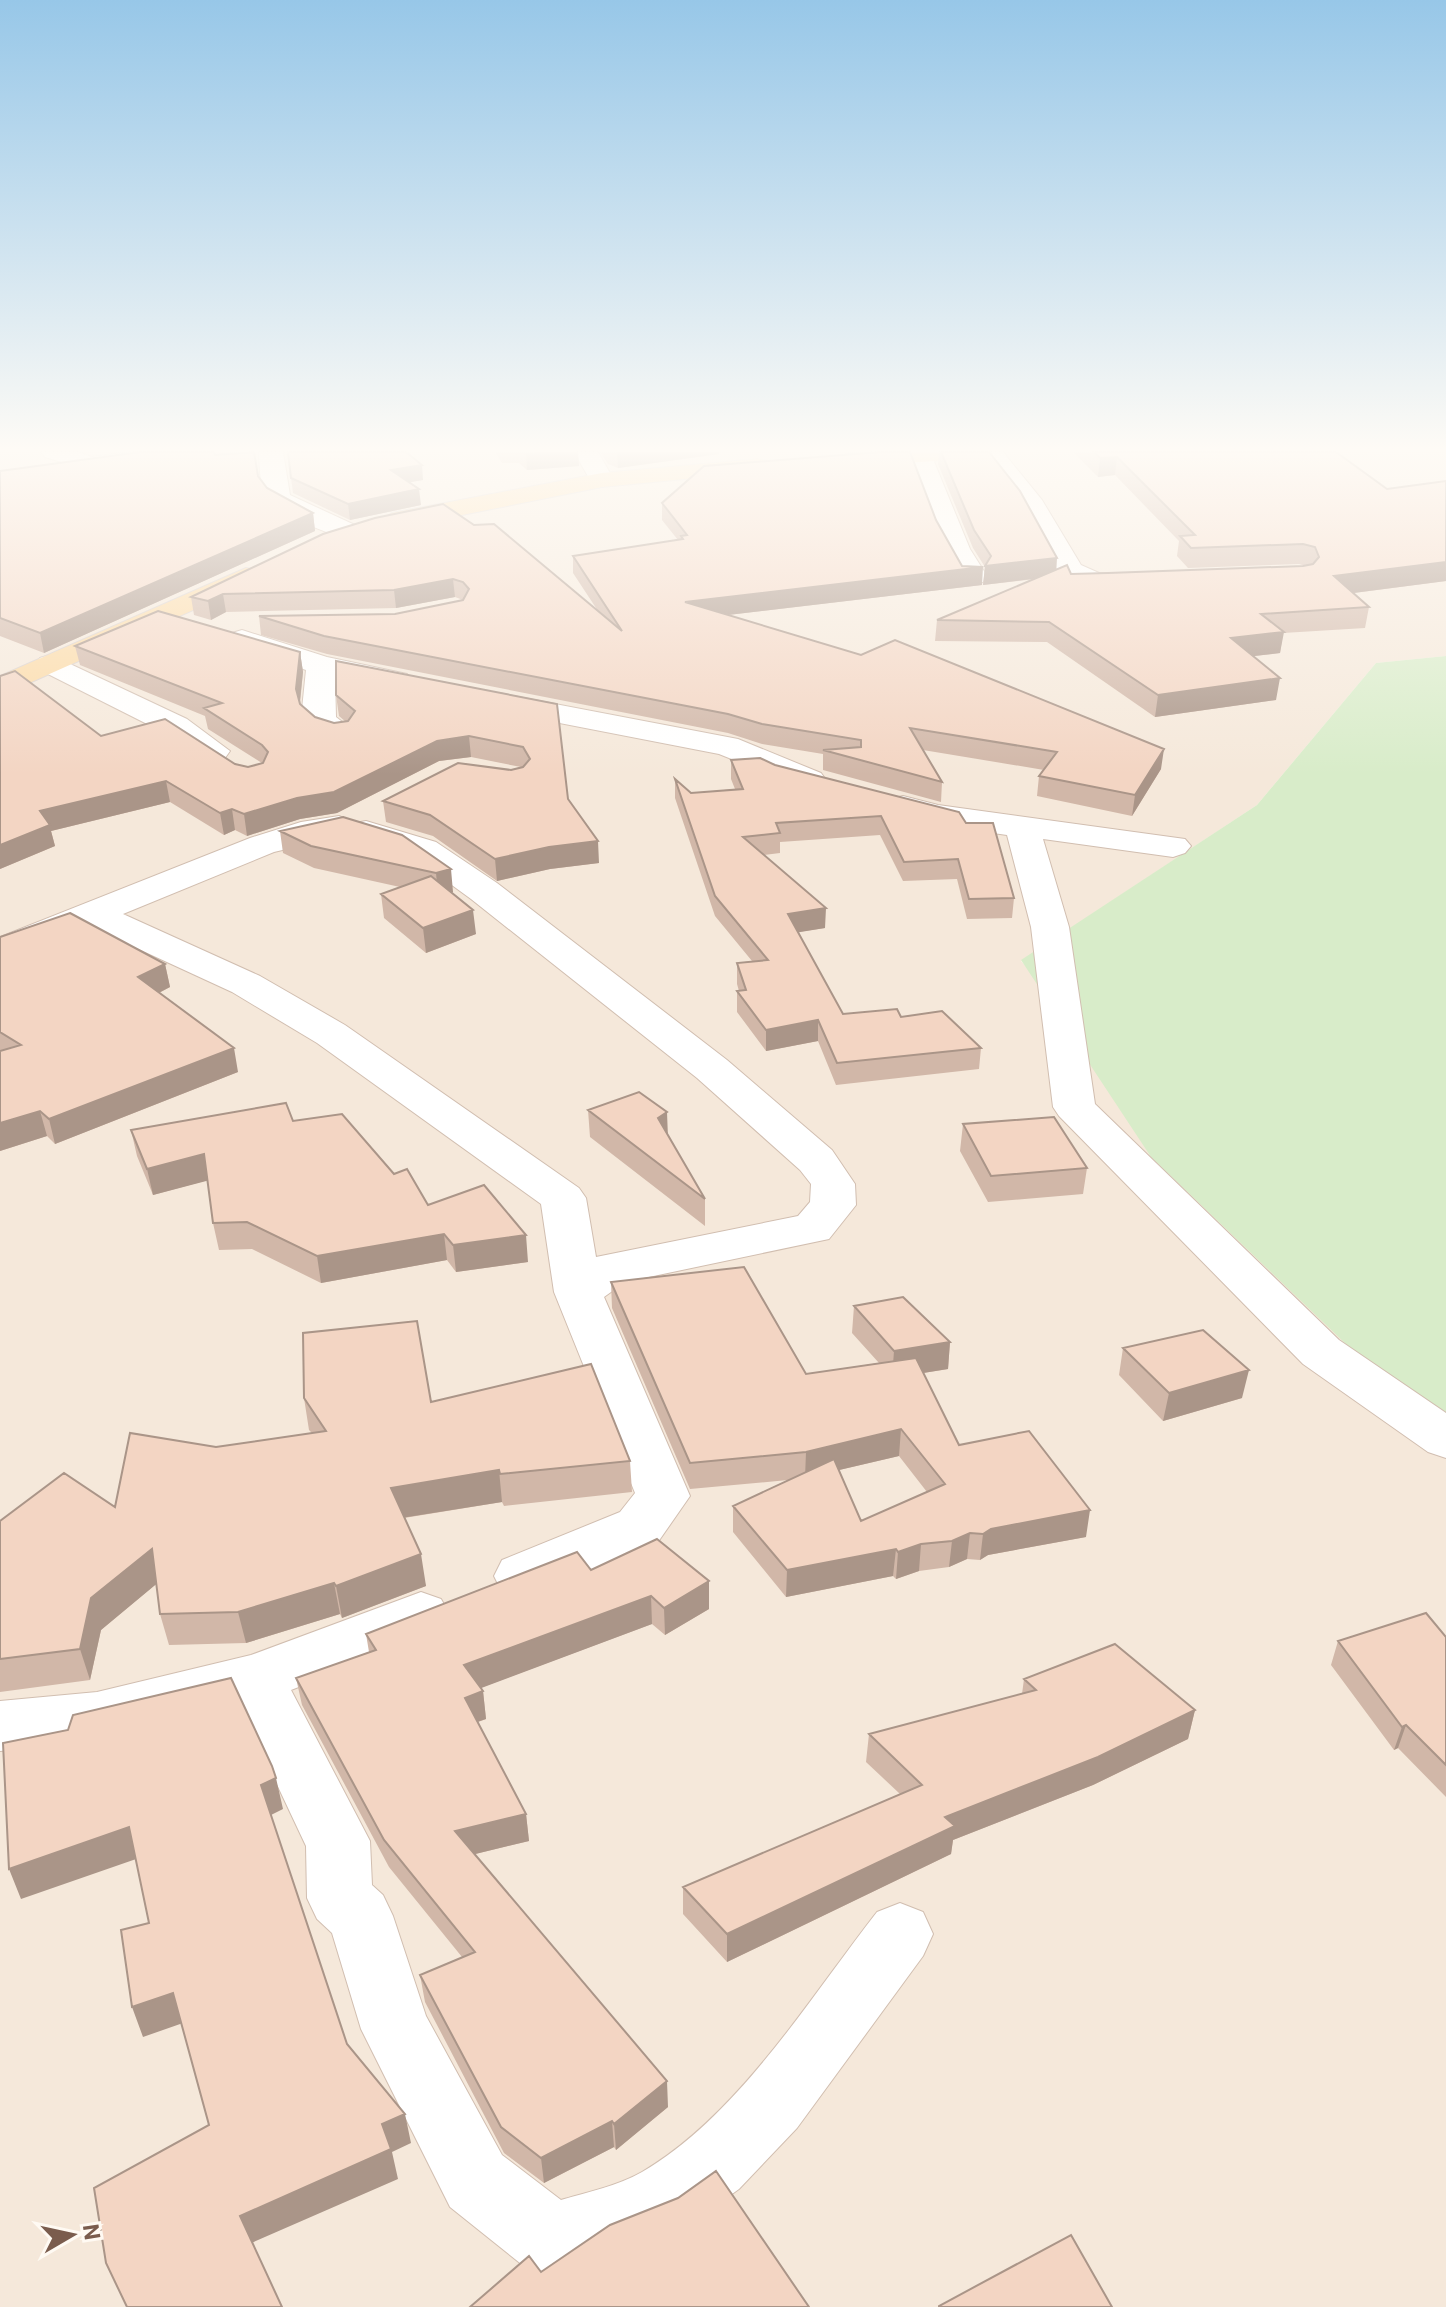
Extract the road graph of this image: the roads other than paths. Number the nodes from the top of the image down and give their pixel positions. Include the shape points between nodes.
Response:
1 (963, 560) edge
2 (1061, 560) edge
3 (273, 563) edge
4 (973, 576) edge
5 (1150, 580) edge
6 (160, 617) junction
7 (285, 621) edge
8 (208, 625) junction
9 (51, 664) junction
10 (321, 665) junction
11 (0, 687) edge
12 (427, 687) edge
13 (473, 696) edge
14 (339, 732) edge
15 (239, 767) edge
16 (832, 786) edge
17 (877, 799) edge
18 (385, 805) edge
19 (347, 825) junction
20 (1022, 826) junction
21 (1173, 846) dead end
22 (94, 914) junction
23 (0, 950) edge
24 (578, 1292) junction
25 (1446, 1439) edge
26 (256, 1678) junction
27 (0, 1726) edge
28 (900, 1934) dead end

1 - 4 street
2 - 5 street via 1075,576 1105,582
3 - 6 main road
6 - 8 street
6 - 9 main road
7 - 8 street
8 - 10 street
9 - 11 main road
9 - 15 street via 176,726
10 - 12 street
10 - 14 street via 321,722
13 - 16 street via 727,746 787,774
17 - 20 street via 937,815
18 - 19 street
19 - 22 street via 262,845
19 - 24 street via 424,849 484,891 712,1069 816,1160 833,1184 833,1205 813,1228 611,1269
20 - 21 street
20 - 25 street via 1050,927 1074,1107 1321,1352
22 - 23 street
22 - 24 street via 246,984 331,1034 563,1198
24 - 26 street via 663,1496 639,1527
26 - 27 street via 97,1717
26 - 28 street via 338,1841 340,1898 360,1916 396,2029 476,2181 552,2240 644,2210 681,2190 744,2138

